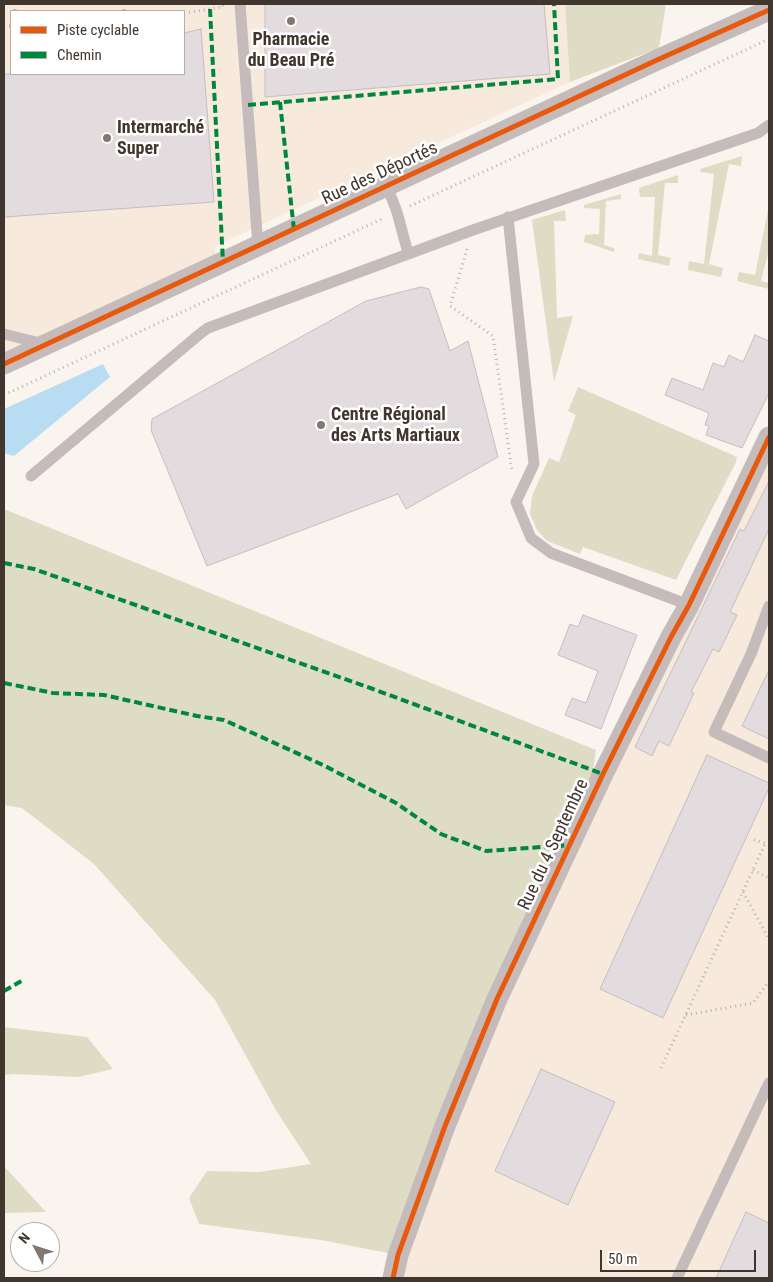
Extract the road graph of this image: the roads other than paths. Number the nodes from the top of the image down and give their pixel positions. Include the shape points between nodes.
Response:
1 (240, 4) edge
2 (769, 10) edge
3 (769, 125) edge
4 (387, 186) junction
5 (508, 217) junction
6 (258, 246) junction
7 (408, 253) junction
8 (4, 334) edge
9 (46, 344) junction
10 (4, 364) edge
11 (769, 437) edge
12 (31, 476) dead end
13 (689, 604) junction
14 (769, 606) edge
15 (769, 758) edge
16 (769, 1083) edge
17 (393, 1278) edge
18 (677, 1278) edge

1 - 6 lane
2 - 4 street, Rue des Déportés
3 - 5 lane via 758,134
4 - 6 street, Rue des Déportés
4 - 7 lane
5 - 7 lane
5 - 13 lane via 534,464 516,502 531,538 551,553
6 - 9 street, Rue des Déportés
7 - 12 lane via 208,328
8 - 9 lane
9 - 10 street, Rue des Déportés
11 - 13 street, Rue du 4 Septembre
13 - 17 street, Rue du 4 Septembre via 603,774 497,999 445,1126 398,1255
14 - 15 lane via 751,654 714,732
16 - 18 lane

